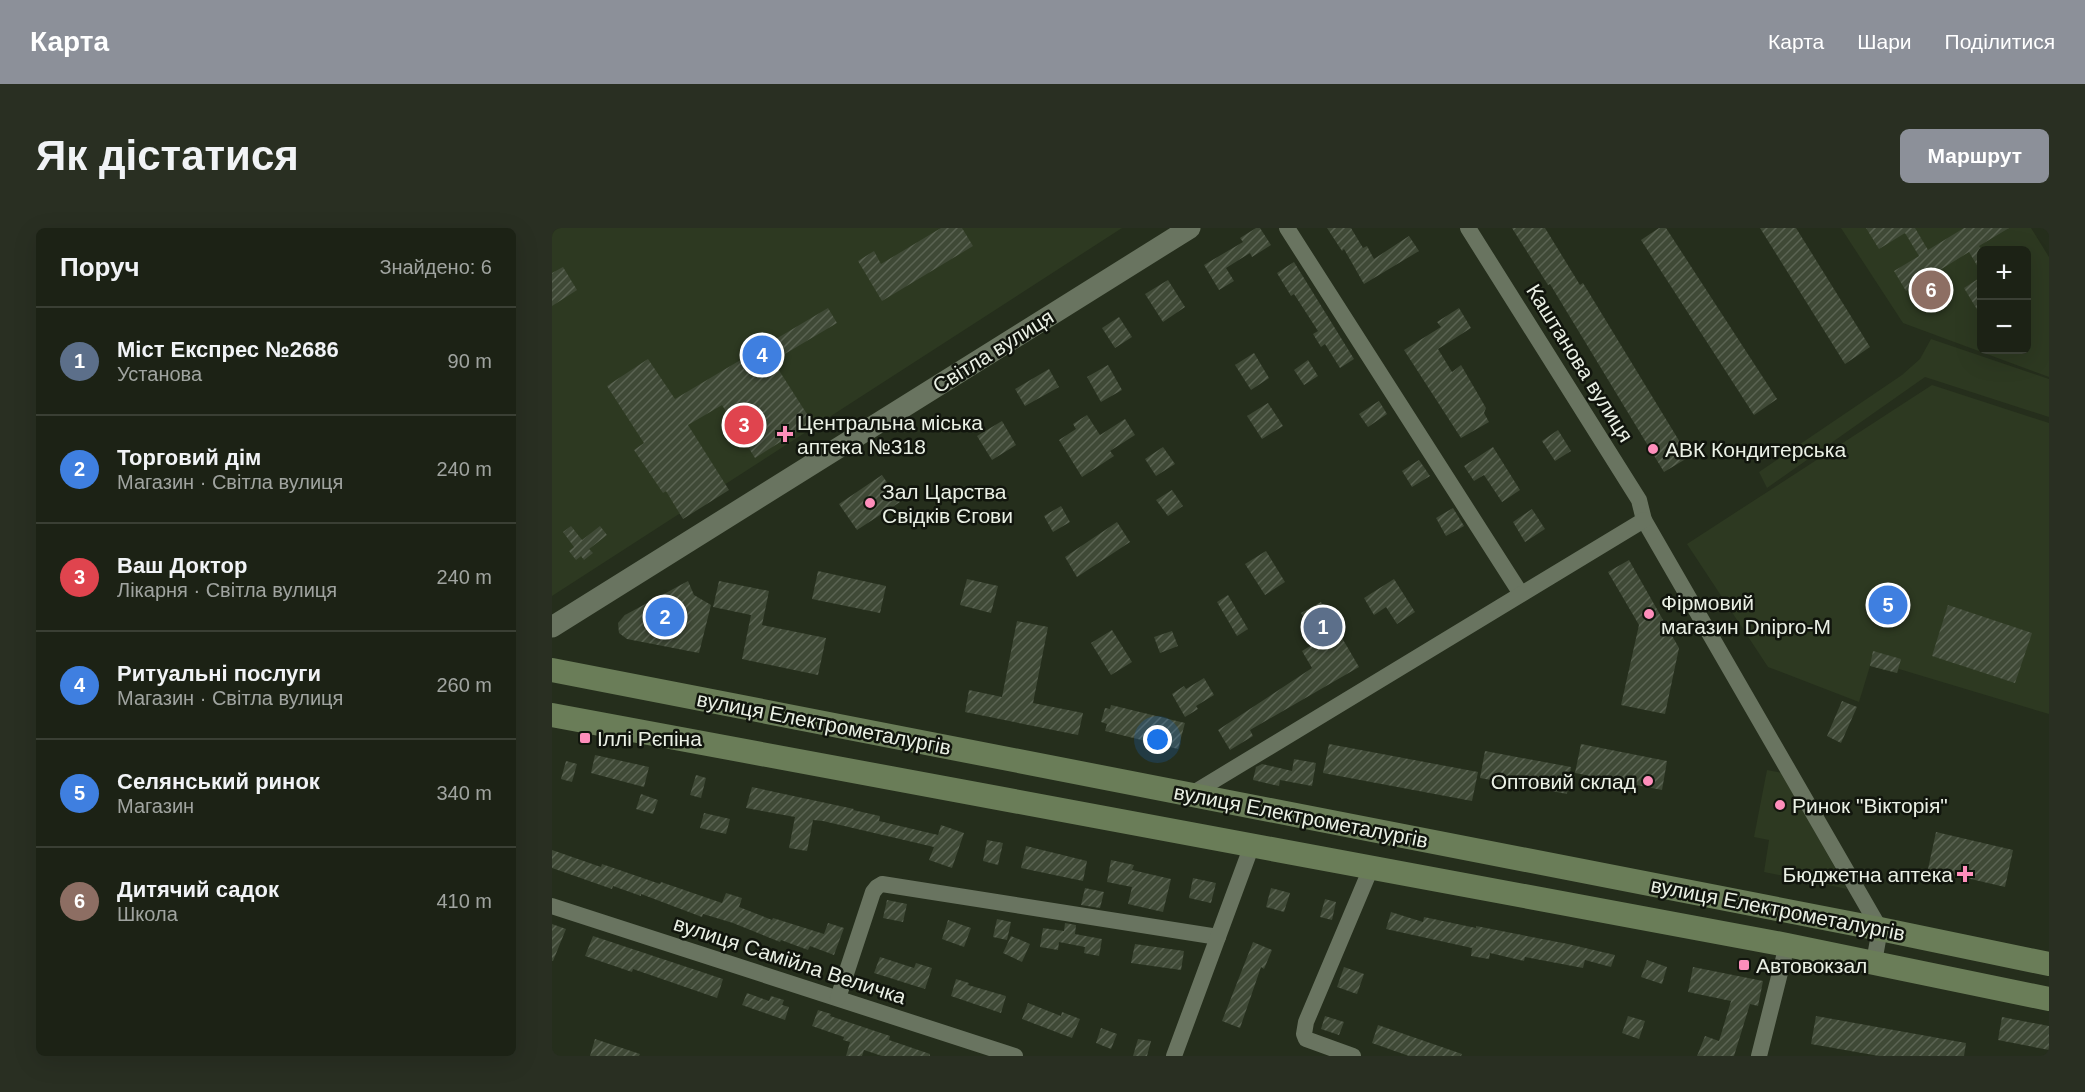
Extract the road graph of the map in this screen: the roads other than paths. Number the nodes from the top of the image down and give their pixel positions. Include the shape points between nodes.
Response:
1 (1190, 228) edge
2 (1287, 228) edge
3 (1468, 228) edge
4 (1644, 520) junction
5 (1521, 594) junction
6 (552, 627) edge
7 (552, 670) edge
8 (552, 715) edge
9 (1190, 795) junction
10 (1252, 845) junction
11 (1371, 868) junction
12 (552, 906) edge
13 (1880, 929) junction
14 (1218, 937) junction
15 (1787, 945) junction
16 (1874, 962) junction
17 (2049, 964) edge
18 (838, 998) junction
19 (2049, 999) edge
20 (1015, 1056) edge
21 (1174, 1056) edge
22 (1353, 1056) edge
23 (1759, 1056) edge

1 - 6 street, Світла вулиця
2 - 5 street
3 - 4 street, Каштанова вулиця via 1640,500
4 - 5 street
4 - 13 street, Каштанова вулиця
5 - 9 street
7 - 9 main road, вулиця Електрометалургів
8 - 10 main road, вулиця Електрометалургів
9 - 13 main road, вулиця Електрометалургів
10 - 11 main road, вулиця Електрометалургів
10 - 14 street
11 - 15 main road, вулиця Електрометалургів
11 - 22 street via 1304,1034 1306,1039
12 - 18 street, вулиця Самійла Величка
13 - 16 street
13 - 17 main road, вулиця Електрометалургів
14 - 18 street via 882,884 873,892
14 - 21 street
15 - 16 main road, вулиця Електрометалургів
15 - 23 street
16 - 19 main road, вулиця Електрометалургів
18 - 20 street, вулиця Самійла Величка

